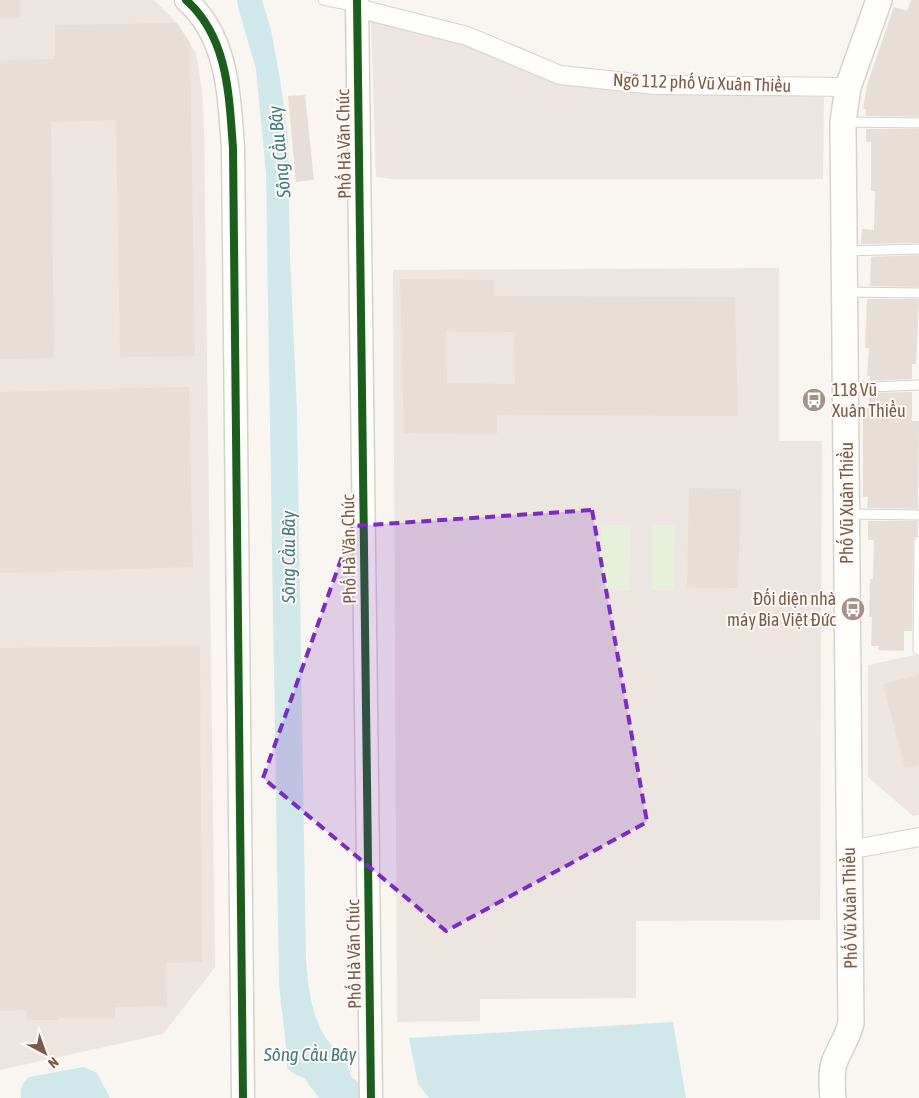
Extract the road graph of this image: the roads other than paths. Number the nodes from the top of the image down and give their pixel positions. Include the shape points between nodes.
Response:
1 (186, 0) edge
2 (323, 0) edge
3 (880, 0) edge
4 (357, 4) edge
5 (848, 88) junction
6 (843, 122) junction
7 (919, 123) edge
8 (919, 249) edge
9 (844, 251) junction
10 (845, 292) junction
11 (919, 293) edge
12 (919, 384) edge
13 (846, 388) junction
14 (847, 514) junction
15 (919, 515) edge
16 (919, 541) edge
17 (918, 650) edge
18 (919, 837) edge
19 (850, 850) junction
20 (243, 1098) edge
21 (371, 1098) edge
22 (833, 1098) edge

1 - 20 street via 217,42 229,91 233,148
2 - 4 lane
3 - 5 main road, Phố Vũ Xuân Thiều
4 - 5 street, Ngõ 112 phố Vũ Xuân Thiều via 466,36 560,75 655,85
4 - 21 street, Phố Hà Văn Chúc
5 - 6 main road, Phố Vũ Xuân Thiều
6 - 7 lane
6 - 9 main road, Phố Vũ Xuân Thiều
8 - 9 lane
9 - 10 main road, Phố Vũ Xuân Thiều
10 - 11 lane
10 - 13 main road, Phố Vũ Xuân Thiều
12 - 13 lane
13 - 14 main road, Phố Vũ Xuân Thiều
14 - 15 lane
14 - 19 main road, Phố Vũ Xuân Thiều
16 - 17 lane
18 - 19 street
19 - 22 main road, Phố Vũ Xuân Thiều via 851,1023 834,1064

